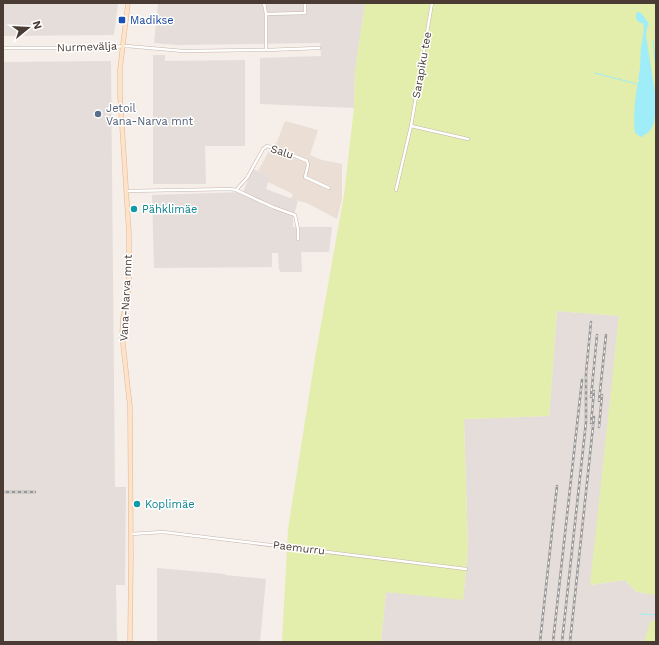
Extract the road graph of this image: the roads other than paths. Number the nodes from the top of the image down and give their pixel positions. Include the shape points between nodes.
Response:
1 (128, 3) edge
2 (264, 3) edge
3 (305, 3) edge
4 (432, 3) edge
5 (266, 14) junction
6 (123, 46) junction
7 (3, 48) edge
8 (319, 48) dead end
9 (266, 50) junction
10 (411, 126) junction
11 (468, 139) dead end
12 (329, 188) dead end
13 (236, 190) junction
14 (396, 190) dead end
15 (127, 191) junction
16 (298, 239) dead end
17 (131, 534) junction
18 (466, 569) dead end
19 (130, 642) edge

1 - 6 main road, Vana-Narva mnt
2 - 5 street
3 - 5 street via 305,13
4 - 10 street, Sarapiku tee
5 - 9 street
6 - 7 street, Nurmevälja
6 - 9 street via 183,50
6 - 15 main road, Vana-Narva mnt via 120,95
8 - 9 street
10 - 11 street
10 - 14 street, Sarapiku tee
12 - 13 street, Salu via 305,177 307,162 267,146 247,178
13 - 15 street
13 - 16 street via 295,215
15 - 17 main road, Vana-Narva mnt via 129,288 122,335 130,407
17 - 18 street, Paemurru via 163,532
17 - 19 main road, Vana-Narva mnt

